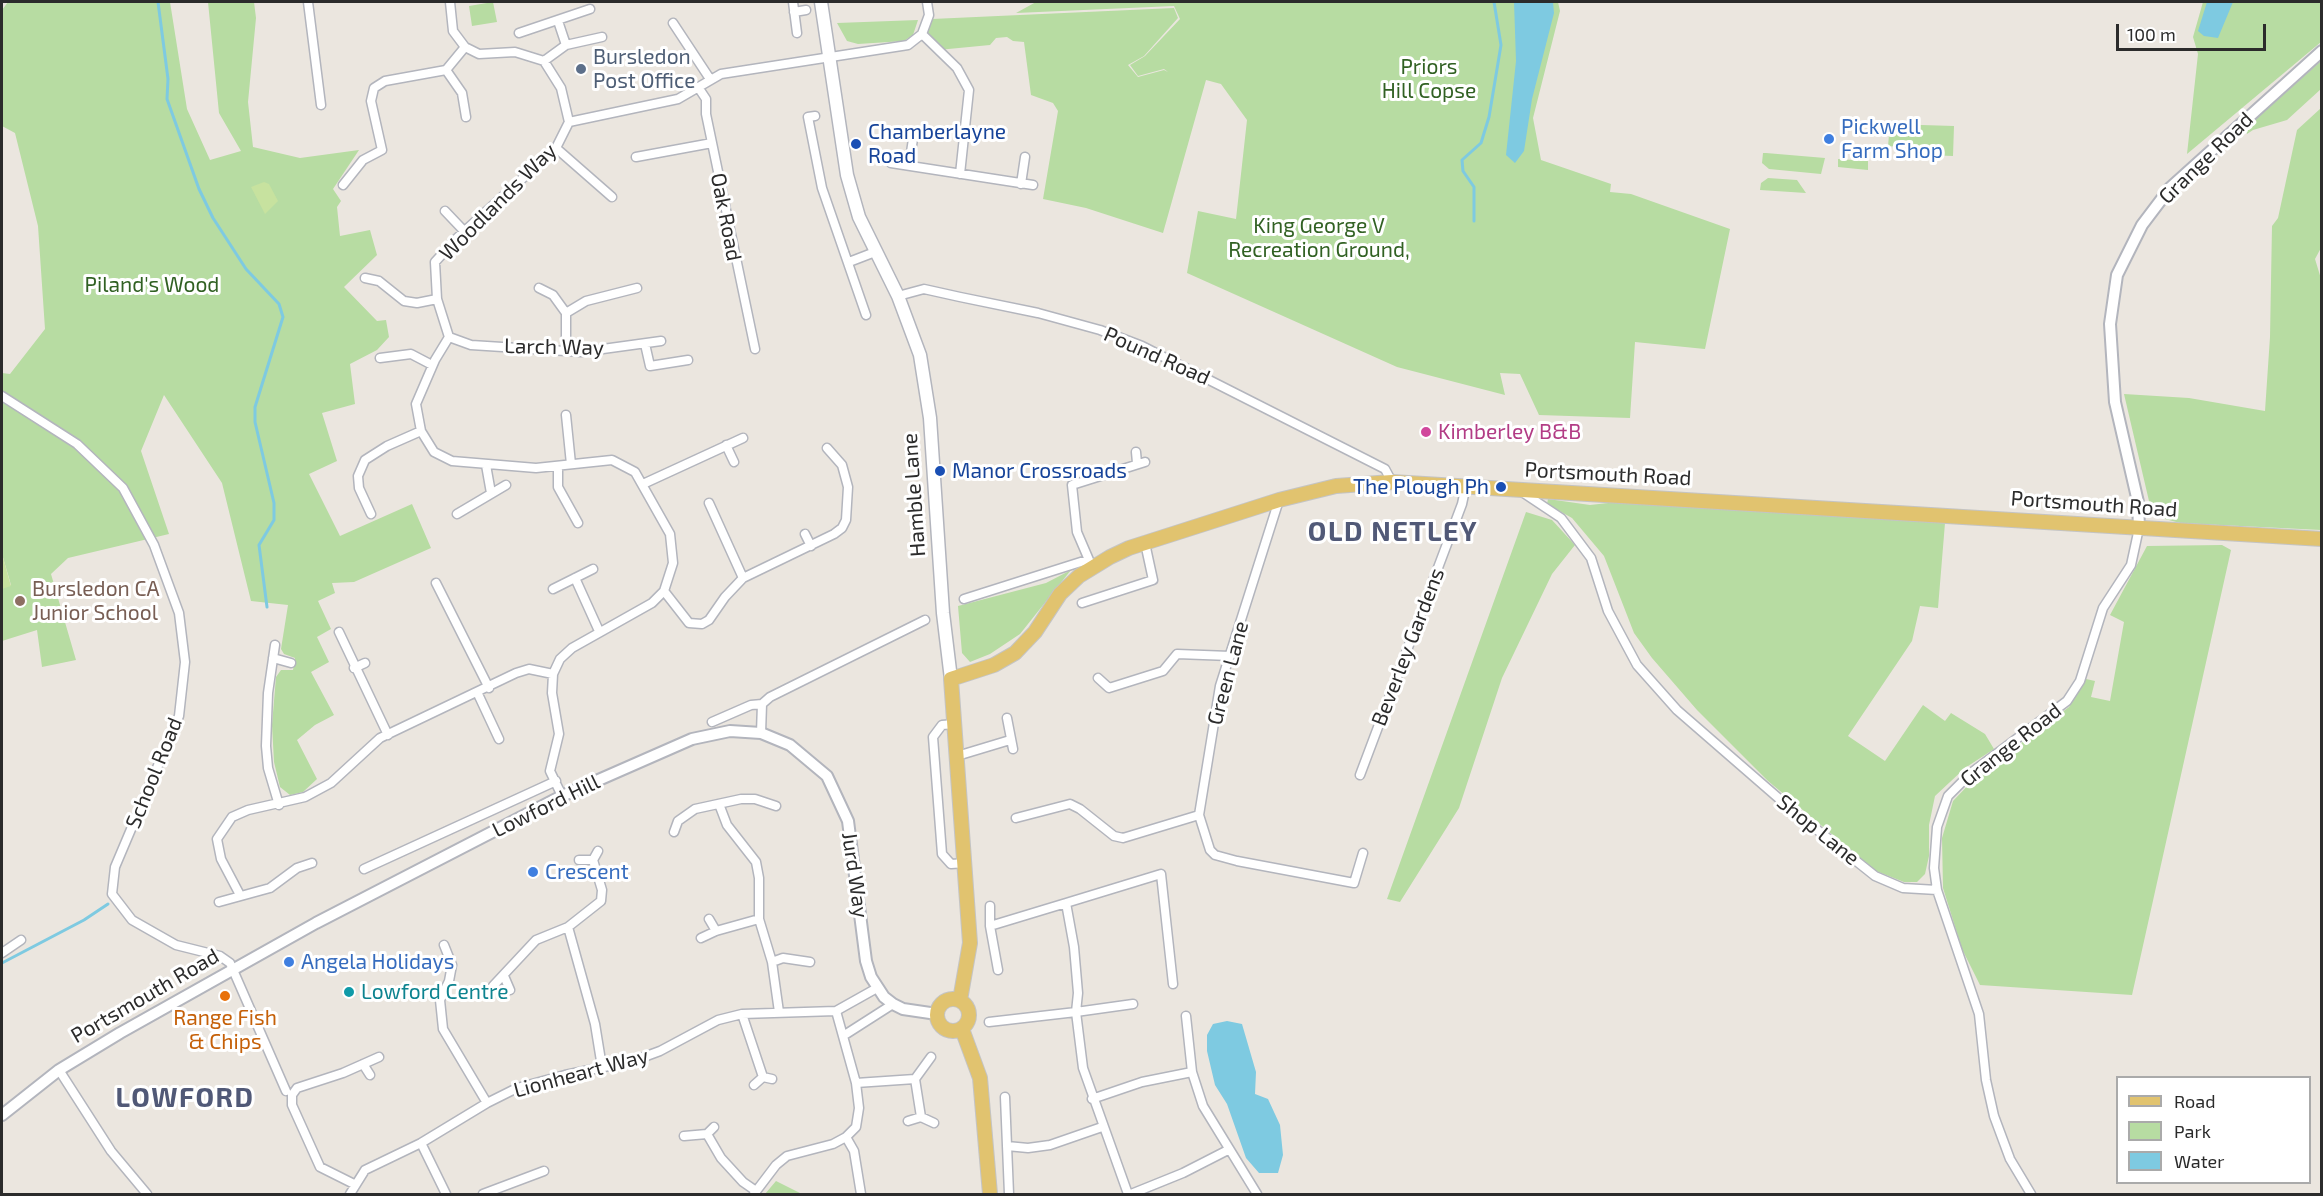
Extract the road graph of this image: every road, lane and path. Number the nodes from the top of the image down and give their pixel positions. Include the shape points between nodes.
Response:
1 (308, 2) edge
2 (450, 2) edge
3 (793, 2) edge
4 (821, 2) edge
5 (927, 2) edge
6 (590, 9) dead end
7 (806, 10) dead end
8 (794, 12) junction
9 (558, 21) junction
10 (673, 23) dead end
11 (519, 33) dead end
12 (797, 33) dead end
13 (922, 34) junction
14 (602, 37) dead end
15 (566, 45) junction
16 (465, 47) junction
17 (2322, 51) edge
18 (829, 56) junction
19 (544, 61) junction
20 (446, 70) junction
21 (710, 79) junction
22 (698, 87) junction
23 (321, 105) dead end
24 (815, 116) dead end
25 (466, 117) dead end
26 (569, 122) junction
27 (914, 139) dead end
28 (712, 143) junction
29 (556, 148) junction
30 (636, 157) dead end
31 (1024, 157) dead end
32 (891, 163) dead end
33 (909, 165) junction
34 (960, 174) junction
35 (1021, 184) junction
36 (343, 185) dead end
37 (1033, 185) dead end
38 (612, 197) dead end
39 (445, 211) dead end
40 (465, 232) junction
41 (875, 252) junction
42 (849, 262) junction
43 (365, 278) dead end
44 (539, 288) dead end
45 (637, 288) dead end
46 (898, 296) junction
47 (437, 298) junction
48 (566, 313) junction
49 (866, 315) dead end
50 (449, 337) junction
51 (661, 341) dead end
52 (645, 344) junction
53 (755, 349) dead end
54 (566, 351) junction
55 (380, 358) dead end
56 (688, 360) dead end
57 (432, 365) junction
58 (2, 396) edge
59 (566, 416) dead end
60 (421, 431) junction
61 (743, 438) dead end
62 (726, 445) junction
63 (827, 448) dead end
64 (1136, 452) dead end
65 (734, 462) dead end
66 (571, 464) junction
67 (486, 465) junction
68 (558, 466) junction
69 (1392, 482) junction
70 (506, 484) dead end
71 (643, 484) junction
72 (1466, 485) junction
73 (1521, 491) junction
74 (491, 493) junction
75 (1279, 500) junction
76 (709, 504) dead end
77 (372, 514) dead end
78 (457, 514) dead end
79 (578, 523) dead end
80 (2139, 528) junction
81 (805, 534) dead end
82 (2322, 539) edge
83 (1145, 543) junction
84 (811, 546) junction
85 (1089, 563) junction
86 (593, 569) dead end
87 (575, 578) junction
88 (743, 578) junction
89 (436, 584) dead end
90 (553, 589) dead end
91 (664, 591) junction
92 (964, 599) dead end
93 (1082, 603) dead end
94 (922, 624) dead end
95 (599, 631) junction
96 (339, 632) dead end
97 (275, 645) dead end
98 (1230, 656) junction
99 (273, 658) junction
100 (291, 663) dead end
101 (365, 663) dead end
102 (354, 668) junction
103 (554, 674) junction
104 (1098, 678) dead end
105 (951, 679) junction
106 (489, 688) junction
107 (478, 694) junction
108 (762, 704) junction
109 (1007, 718) dead end
110 (712, 722) dead end
111 (955, 724) junction
112 (761, 733) junction
113 (388, 735) junction
114 (499, 740) dead end
115 (1010, 740) junction
116 (1013, 749) dead end
117 (957, 756) junction
118 (1360, 775) dead end
119 (556, 781) junction
120 (562, 796) junction
121 (718, 804) junction
122 (279, 805) junction
123 (776, 806) dead end
124 (1199, 815) junction
125 (1016, 818) dead end
126 (674, 832) dead end
127 (598, 851) dead end
128 (1363, 853) dead end
129 (579, 860) dead end
130 (593, 860) junction
131 (312, 863) dead end
132 (966, 863) junction
133 (364, 869) dead end
134 (1937, 890) junction
135 (240, 895) junction
136 (219, 902) dead end
137 (1066, 903) junction
138 (990, 906) dead end
139 (709, 919) dead end
140 (759, 919) junction
141 (316, 923) joint
142 (990, 926) junction
143 (568, 927) junction
144 (716, 931) junction
145 (702, 939) dead end
146 (21, 940) dead end
147 (444, 945) dead end
148 (2, 953) edge
149 (772, 962) junction
150 (810, 962) dead end
151 (233, 968) junction
152 (998, 970) dead end
153 (504, 976) junction
154 (1173, 984) dead end
155 (493, 986) dead end
156 (877, 988) junction
157 (510, 990) dead end
158 (960, 1000) junction
159 (893, 1004) junction
160 (1133, 1004) dead end
161 (836, 1011) junction
162 (779, 1012) junction
163 (1076, 1012) junction
164 (742, 1014) junction
165 (937, 1014) junction
166 (1186, 1016) dead end
167 (989, 1022) dead end
168 (962, 1029) junction
169 (843, 1036) junction
170 (379, 1057) dead end
171 (931, 1057) dead end
172 (363, 1064) junction
173 (602, 1067) junction
174 (59, 1070) junction
175 (1192, 1072) junction
176 (370, 1075) dead end
177 (915, 1078) junction
178 (856, 1083) junction
179 (754, 1085) dead end
180 (286, 1091) dead end
181 (1005, 1097) dead end
182 (1092, 1099) junction
183 (487, 1103) junction
184 (2, 1115) edge
185 (921, 1117) junction
186 (908, 1121) dead end
187 (934, 1123) dead end
188 (1102, 1127) junction
189 (684, 1136) dead end
190 (846, 1137) junction
191 (421, 1143) junction
192 (1007, 1146) junction
193 (1228, 1150) junction
194 (544, 1171) dead end
195 (354, 1185) junction
196 (755, 1193) edge
197 (147, 1194) edge
198 (350, 1194) edge
199 (446, 1194) edge
200 (483, 1194) edge
201 (861, 1194) edge
202 (990, 1194) edge
203 (1009, 1194) edge
204 (1130, 1194) edge
205 (1257, 1194) edge
206 (2031, 1194) edge

1 - 23 street
2 - 16 street via 453,31
3 - 8 street
4 - 18 main road, Hamble Lane
5 - 13 street via 929,15
6 - 9 street
7 - 8 street
8 - 12 street
9 - 11 street
9 - 15 street
10 - 21 street
13 - 18 street via 908,45
13 - 34 street via 957,68 969,90
14 - 15 street
15 - 19 street
16 - 19 street via 479,54 515,52
16 - 20 street
17 - 80 street, Grange Road via 2170,188 2142,225 2117,274 2110,324 2113,379 2138,502
18 - 21 street
18 - 41 main road, Hamble Lane via 847,175 859,217
19 - 26 street, Woodlands Way via 561,88
20 - 25 street via 462,93
20 - 36 street via 384,81 374,88 370,101 382,150 363,160
21 - 22 street
22 - 26 street via 678,99
22 - 28 street, Oak Road via 706,99
24 - 42 street via 808,117 813,150 822,188
26 - 29 street, Woodlands Way
27 - 33 street
28 - 30 street
28 - 53 street, Oak Road
29 - 38 street
29 - 40 street, Woodlands Way
31 - 35 street
32 - 33 street
33 - 34 street
34 - 35 street
35 - 37 street
39 - 40 street
40 - 47 street, Woodlands Way via 435,262
41 - 42 street
41 - 46 main road, Hamble Lane
42 - 49 street
43 - 47 street via 379,281 404,301 417,303
44 - 48 street via 553,295
45 - 48 street via 586,301
46 - 69 street, Pound Road via 924,290 1038,313 1121,338 1385,469
46 - 105 main road, Hamble Lane via 920,355 927,390
47 - 50 street, Woodlands Way
48 - 54 street
50 - 54 street, Larch Way via 471,345
50 - 57 street
51 - 52 street, Larch Way
52 - 54 street, Larch Way
52 - 56 street via 650,366
55 - 57 street via 411,354
57 - 60 street via 417,404
58 - 151 street, School Road via 77,444 123,488 154,545 179,613 185,662 179,716 115,867 112,894 132,920 176,945 220,956
59 - 66 street
60 - 67 street via 434,452 452,461
60 - 77 street via 372,454 360,468 359,482
61 - 62 street
62 - 65 street
62 - 71 street
63 - 84 street via 842,465 848,487 846,520 834,534
64 - 85 street via 1141,463 1072,485 1077,532
66 - 68 street
66 - 71 street via 612,460 635,472
67 - 68 street
67 - 74 street
68 - 79 street via 558,487
69 - 72 main road, Portsmouth Road
69 - 75 main road, Portsmouth Road via 1336,486
70 - 74 street
71 - 91 street via 665,521 673,548 670,578
72 - 73 main road, Portsmouth Road
72 - 118 street, Beverley Gardens
73 - 80 main road, Portsmouth Road
73 - 134 street, Shop Lane via 1561,518 1591,558 1608,611 1637,665 1677,710 1875,876 1903,888
74 - 78 street
75 - 83 main road, Portsmouth Road
75 - 98 street, Green Lane
76 - 88 street
80 - 82 main road, Portsmouth Road
80 - 134 street, Grange Road via 2131,565 2103,608 2080,681 2067,701 1971,773 1948,796 1937,827
81 - 84 street
83 - 85 main road, Portsmouth Road
83 - 93 street via 1152,580
84 - 88 street
85 - 92 street
85 - 105 main road, Portsmouth Road via 1015,652 994,665
86 - 87 street
87 - 90 street
87 - 95 street
88 - 91 street via 724,597 710,620 702,624 689,623
89 - 106 street
91 - 95 street via 652,603
94 - 108 street via 800,680
95 - 103 street via 560,659
96 - 102 street
97 - 99 street
98 - 104 street via 1177,654 1163,672 1109,688
98 - 124 street, Green Lane via 1220,686
99 - 100 street
99 - 122 street via 266,746
101 - 102 street
102 - 113 street
103 - 106 street via 529,669
103 - 119 street via 552,693 559,734 550,771
105 - 111 main road, Hamble Lane
106 - 107 street
107 - 113 street
107 - 114 street
108 - 110 street
108 - 112 street
109 - 115 street
111 - 117 main road, Hamble Lane
111 - 132 street via 942,725 933,737 942,854 951,864
112 - 120 street, Lowford Hill via 730,731 692,739
112 - 156 street, Jurd Way via 790,745 827,776 848,821 866,962
113 - 122 street via 332,783
115 - 116 street
115 - 117 street
117 - 132 main road, Hamble Lane
119 - 120 street
119 - 133 street
120 - 141 street, Lowford Hill
121 - 123 street via 755,799
121 - 126 street via 675,819
121 - 140 street via 727,825 756,862
122 - 135 street via 232,817 217,839 221,859
124 - 125 street via 1123,838 1114,836 1070,804
124 - 128 street, Green Lane via 1210,850 1237,861 1354,884
127 - 130 street
129 - 130 street
130 - 143 street via 602,890 601,901
131 - 135 street via 297,868 270,888
132 - 158 main road, Hamble Lane via 970,943
134 - 206 street via 1979,1014 1994,1116 2010,1159
135 - 136 street
137 - 142 street
137 - 154 street via 1161,874
137 - 163 street via 1078,993
138 - 142 street
139 - 144 street
140 - 144 street
140 - 149 street
141 - 151 street, Portsmouth Road
142 - 152 street
143 - 153 street via 536,940
143 - 173 street via 595,1024
144 - 145 street
146 - 148 street
147 - 183 street via 452,964 440,1000 443,1029
149 - 150 street via 800,955
149 - 162 street
151 - 174 street, Portsmouth Road
151 - 180 street
153 - 155 street
153 - 157 street
156 - 159 street, Jurd Way
156 - 161 street, Lionheart Way
158 - 165 main road via 945,1001
158 - 168 main road via 970,1015
159 - 165 street, Jurd Way
159 - 169 street
160 - 163 street
161 - 162 street, Lionheart Way
161 - 169 street
162 - 164 street, Lionheart Way
163 - 167 street
163 - 182 street via 1081,1060
164 - 173 street, Lionheart Way via 718,1020 660,1051
164 - 179 street via 767,1078
165 - 168 main road via 943,1028
166 - 175 street
168 - 202 main road via 980,1078
169 - 178 street
170 - 172 street
171 - 177 street
172 - 176 street
172 - 195 street via 297,1088 292,1095 292,1105 320,1167
173 - 183 street, Lionheart Way via 517,1088
174 - 184 street, Portsmouth Road
174 - 197 street via 111,1151
175 - 182 street via 1142,1082
175 - 193 street via 1203,1106
177 - 178 street
177 - 185 street
178 - 190 street via 856,1127
181 - 192 street
182 - 188 street
183 - 191 street, Lionheart Way
185 - 186 street
185 - 187 street
188 - 192 street via 1050,1145
188 - 204 street
189 - 196 street via 711,1130 721,1158
190 - 196 street via 787,1156
190 - 201 street via 854,1151
191 - 195 street, Lionheart Way via 365,1170
191 - 199 street
192 - 203 street
193 - 204 street
193 - 205 street
194 - 200 street via 531,1182
195 - 198 street, Lionheart Way

